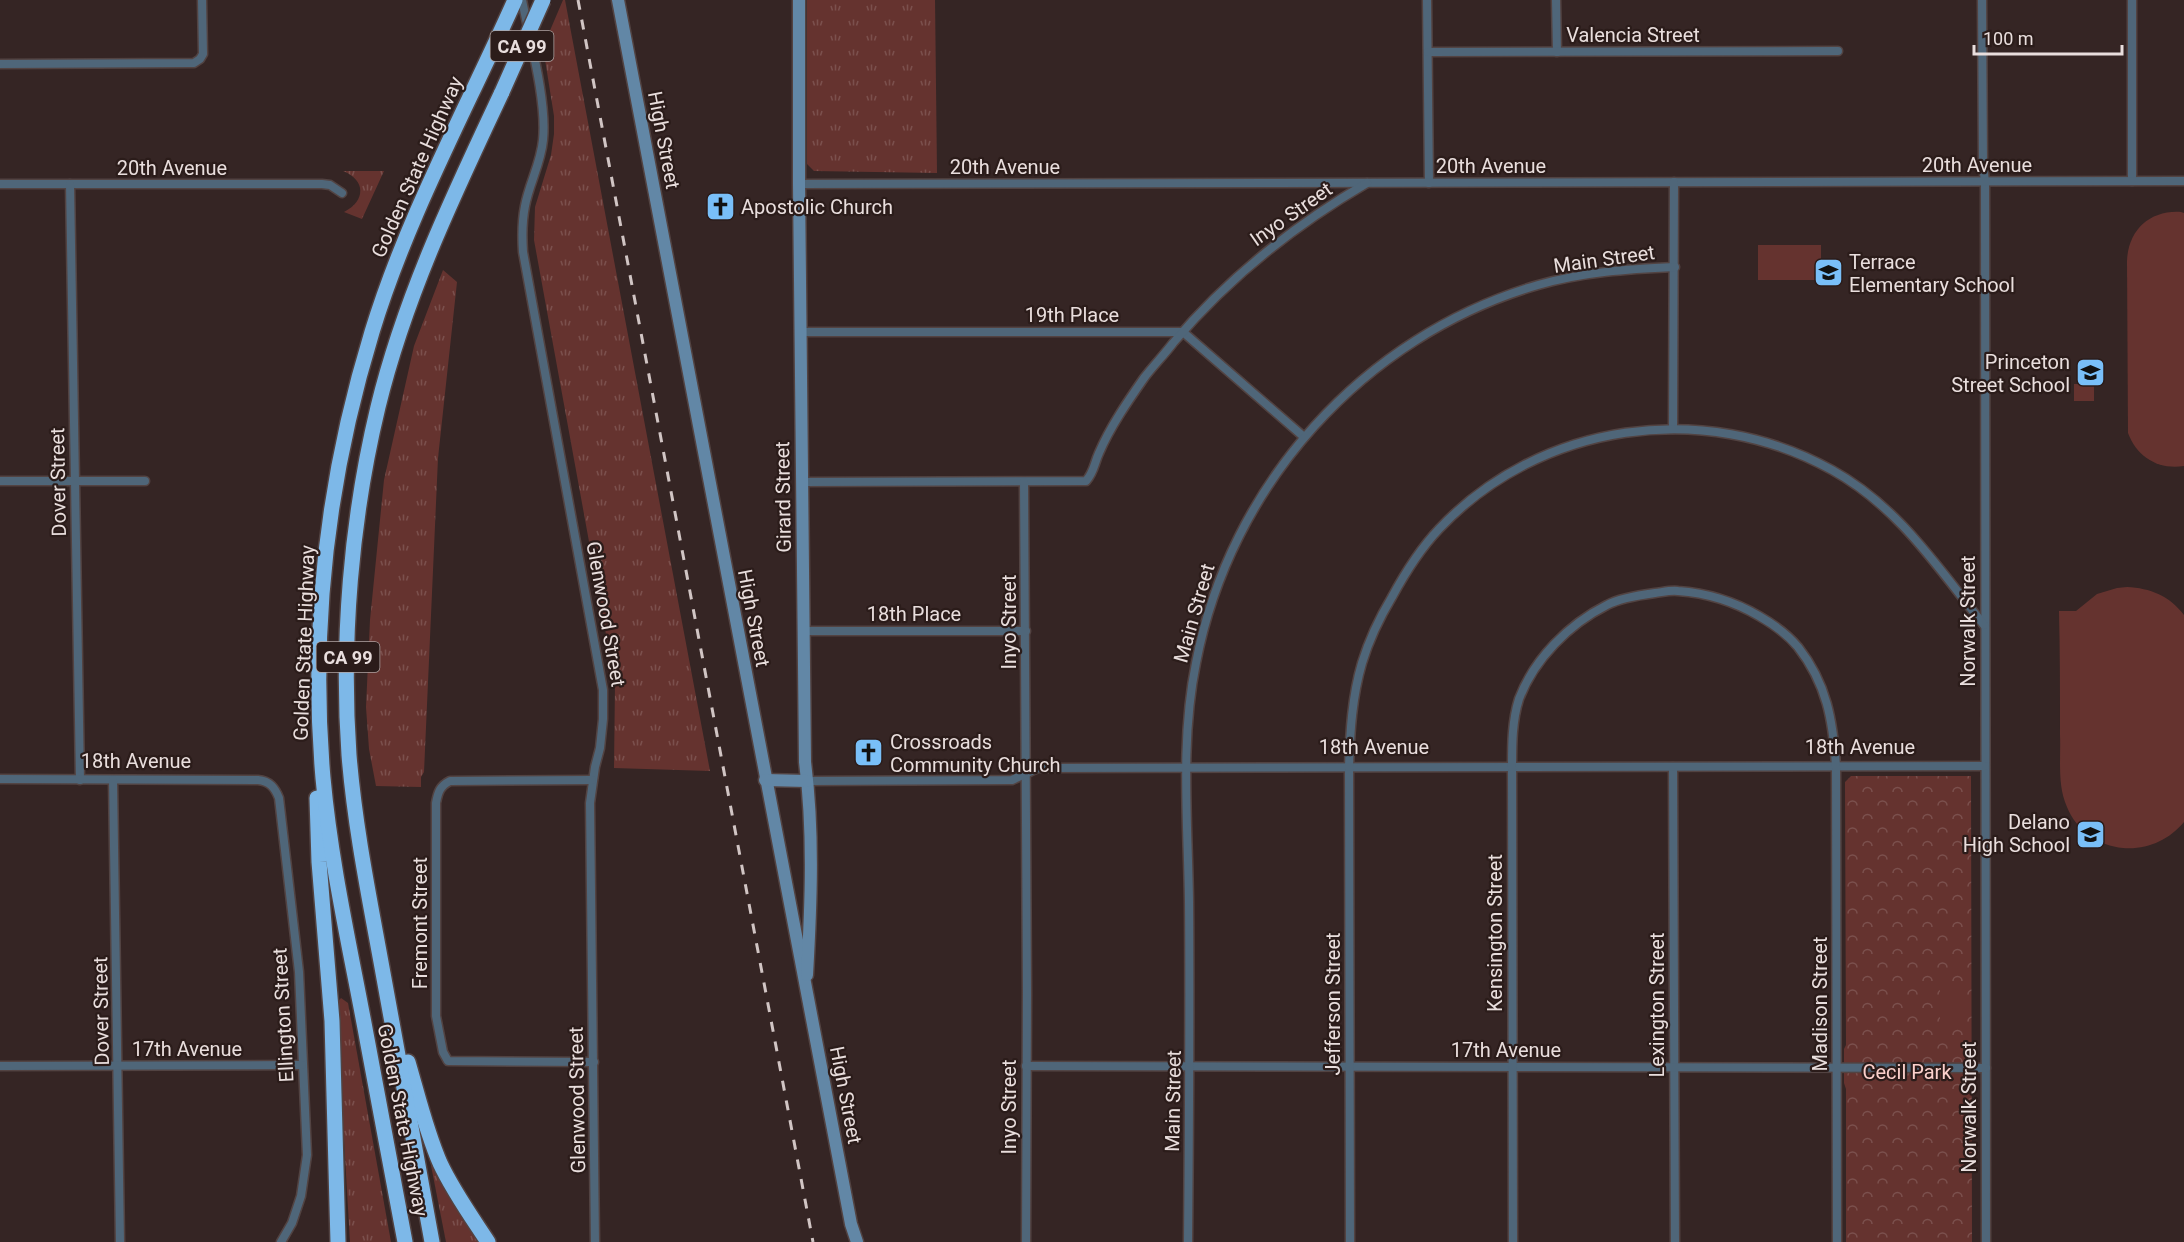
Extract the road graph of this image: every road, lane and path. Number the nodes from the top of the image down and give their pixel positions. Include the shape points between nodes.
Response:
1 (202, 0) edge
2 (515, 0) edge
3 (522, 0) edge
4 (543, 0) edge
5 (618, 0) edge
6 (799, 0) edge
7 (1427, 0) edge
8 (1556, 0) edge
9 (1982, 0) edge
10 (2132, 0) edge
11 (1838, 51) dead end
12 (1428, 52) junction
13 (1557, 52) junction
14 (0, 64) edge
15 (1985, 181) junction
16 (2132, 181) junction
17 (2184, 181) edge
18 (1674, 182) junction
19 (1367, 183) junction
20 (1429, 183) junction
21 (0, 184) edge
22 (70, 184) junction
23 (799, 184) junction
24 (342, 193) dead end
25 (1675, 267) junction
26 (800, 332) junction
27 (1183, 332) junction
28 (1672, 429) junction
29 (1304, 437) junction
30 (0, 481) edge
31 (75, 481) junction
32 (145, 481) dead end
33 (802, 482) junction
34 (1024, 482) junction
35 (1984, 625) junction
36 (803, 631) junction
37 (1026, 631) junction
38 (320, 723) junction
39 (1836, 766) junction
40 (1985, 766) junction
41 (1187, 767) junction
42 (1349, 767) junction
43 (1512, 767) junction
44 (1673, 767) junction
45 (1025, 775) junction
46 (0, 779) edge
47 (80, 780) junction
48 (113, 780) junction
49 (592, 780) junction
50 (765, 780) junction
51 (807, 781) junction
52 (271, 784) joint
53 (384, 976) junction
54 (806, 994) junction
55 (594, 1062) junction
56 (302, 1065) junction
57 (0, 1066) edge
58 (118, 1066) junction
59 (1026, 1066) junction
60 (1350, 1066) junction
61 (1512, 1066) junction
62 (1190, 1067) junction
63 (1674, 1067) junction
64 (1836, 1067) junction
65 (1986, 1068) junction
66 (120, 1242) edge
67 (281, 1242) edge
68 (338, 1242) edge
69 (405, 1242) edge
70 (432, 1242) edge
71 (488, 1242) edge
72 (595, 1242) edge
73 (857, 1242) edge
74 (1026, 1242) edge
75 (1188, 1242) edge
76 (1350, 1242) edge
77 (1513, 1242) edge
78 (1675, 1242) edge
79 (1837, 1242) edge
80 (1986, 1242) edge

1 - 14 street via 203,54 194,63
2 - 38 highway, Golden State Highway / CA 99 via 398,256 349,414 324,567
3 - 49 street, Glenwood Street via 544,125 540,157 525,205 523,252 603,690 600,748
4 - 53 highway, Golden State Highway / CA 99, bridge via 422,269 397,341 369,453 355,546 347,701 359,844
5 - 50 main road, High Street
6 - 23 main road, Girard Street
7 - 12 street
8 - 13 street
9 - 15 street, Norwalk Street
10 - 16 street
11 - 13 street, Valencia Street
12 - 13 street, Valencia Street
12 - 20 street
15 - 16 street, 20th Avenue
15 - 18 street, 20th Avenue
15 - 35 street, Norwalk Street
16 - 17 street, 20th Avenue
18 - 20 street, 20th Avenue
18 - 25 street
19 - 20 street, 20th Avenue
19 - 23 street, 20th Avenue
19 - 27 street, Inyo Street via 1287,234 1222,290
21 - 22 street, 20th Avenue
22 - 24 street, 20th Avenue via 322,184
22 - 31 street, Dover Street
23 - 26 main road, Girard Street
25 - 28 street
25 - 29 street, Main Street via 1583,274 1536,285 1451,320 1372,371
26 - 27 street, 19th Place
26 - 33 main road, Girard Street
27 - 29 street
27 - 34 street, Inyo Street via 1144,378 1086,481
28 - 35 street, Jefferson Street via 1709,430 1760,440 1815,461 1847,479 1911,532
28 - 42 street, Jefferson Street via 1599,436 1546,454 1479,493 1438,530 1407,570 1381,615 1362,663 1351,712
29 - 41 street, Main Street via 1247,518 1224,564 1195,664
30 - 31 street
31 - 32 street
31 - 47 street, Dover Street
33 - 34 street
33 - 36 main road, Girard Street
34 - 37 street, Inyo Street
35 - 40 street, Norwalk Street
36 - 37 street, 18th Place
36 - 51 main road, Girard Street
37 - 45 street, Inyo Street
38 - 68 highway via 317,826 332,1021
38 - 69 highway, Golden State Highway / CA 99 via 332,852
39 - 40 street, 18th Avenue
39 - 43 street, Madison Street via 1828,704 1797,646 1743,606 1676,591 1609,604 1554,644 1519,700
39 - 44 street, 18th Avenue
39 - 64 street, Madison Street
40 - 65 street, Norwalk Street
41 - 42 street, 18th Avenue
41 - 45 street, 18th Avenue via 1038,768
41 - 62 street, Main Street
42 - 43 street, 18th Avenue
42 - 60 street, Jefferson Street
43 - 44 street, 18th Avenue
43 - 61 street, Kensington Street
44 - 63 street, Lexington Street
45 - 51 street, 18th Avenue via 1011,780
45 - 59 street, Inyo Street
46 - 47 street, 18th Avenue
47 - 48 street, 18th Avenue
48 - 52 street, 18th Avenue via 258,780
48 - 58 street, Dover Street
49 - 55 street, Glenwood Street
49 - 55 street, Fremont Street via 450,781 442,785 436,803 436,1016 442,1052 448,1061
50 - 51 main road, 18th Avenue
50 - 54 main road, High Street
51 - 54 main road, Girard Street
52 - 56 street, Ellington Street via 279,798 294,926
53 - 70 highway, Golden State Highway / CA 99
53 - 71 highway via 430,1138 453,1189
54 - 73 main road, High Street
55 - 72 street, Glenwood Street
56 - 58 street, 17th Avenue
56 - 67 street, Ellington Street via 307,1155 301,1196
57 - 58 street, 17th Avenue
58 - 66 street, Dover Street
59 - 62 street, 17th Avenue
59 - 74 street, Inyo Street
60 - 61 street, 17th Avenue
60 - 62 street, 17th Avenue
60 - 76 street, Jefferson Street
61 - 63 street, 17th Avenue
61 - 77 street, Kensington Street
62 - 75 street, Main Street
63 - 64 street, 17th Avenue
63 - 78 street, Lexington Street
64 - 65 street, 17th Avenue
64 - 79 street, Madison Street
65 - 80 street, Norwalk Street

